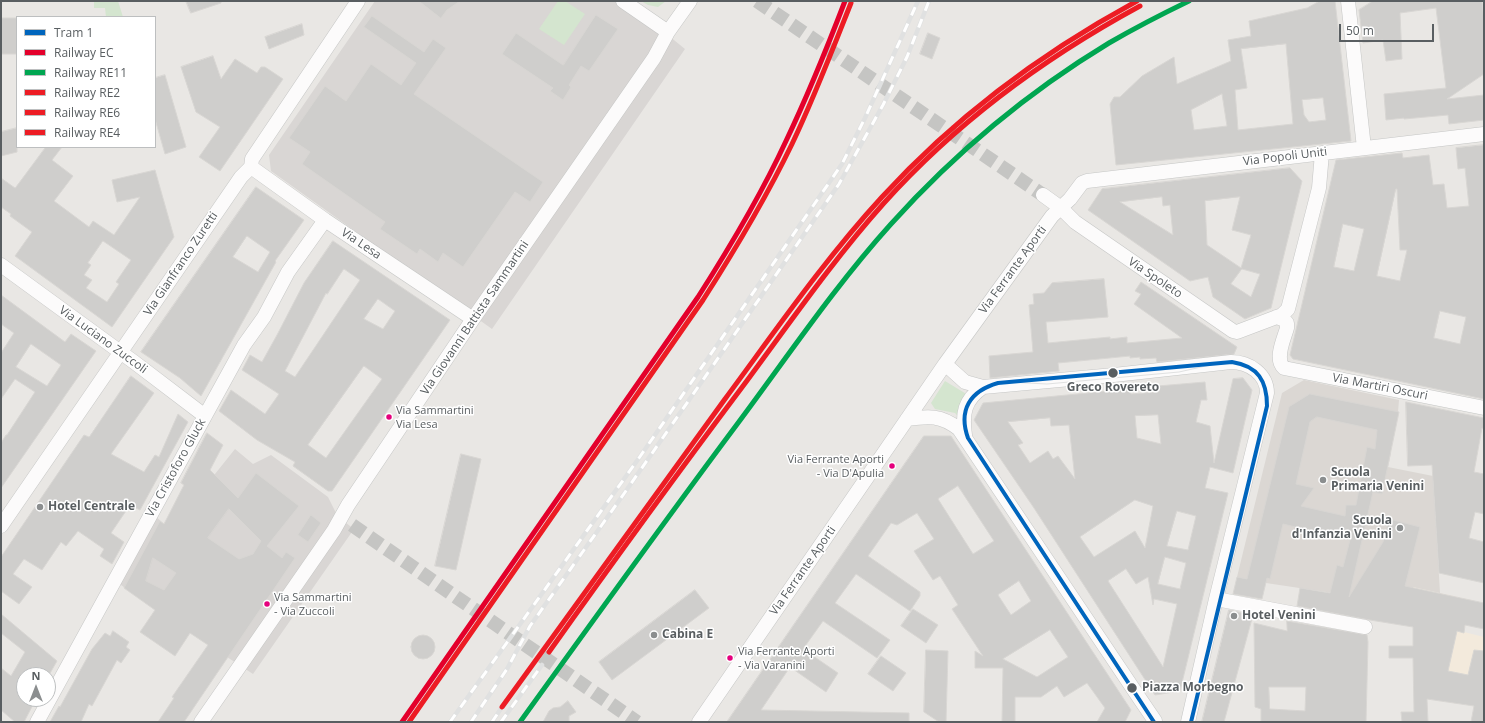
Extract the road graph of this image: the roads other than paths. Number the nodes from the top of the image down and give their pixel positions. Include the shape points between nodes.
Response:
1 (358, 1) edge
2 (623, 1) edge
3 (690, 1) edge
4 (1348, 1) edge
5 (668, 32) junction
6 (1484, 134) edge
7 (1364, 148) junction
8 (1322, 153) junction
9 (250, 167) junction
10 (1086, 181) joint
11 (1043, 195) tunnel mouth
12 (1061, 208) junction
13 (325, 220) junction
14 (1, 265) edge
15 (1276, 318) junction
16 (473, 319) junction
17 (120, 352) junction
18 (945, 364) junction
19 (983, 387) junction
20 (1484, 408) edge
21 (205, 416) junction
22 (907, 419) junction
23 (965, 436) junction
24 (1, 526) edge
25 (1216, 599) junction
26 (1365, 627) dead end
27 (37, 722) edge
28 (201, 722) edge
29 (699, 722) edge
30 (1156, 722) edge
31 (1188, 722) edge

1 - 9 street, Via Gianfranco Zuretti via 252,159
2 - 5 street
3 - 5 street, Via Giovanni Battista Sammartini
4 - 7 street
5 - 16 street, Via Giovanni Battista Sammartini via 654,58
6 - 7 street, Via Popoli Uniti
7 - 8 street, Via Popoli Uniti
8 - 10 street, Via Popoli Uniti
8 - 15 street via 1318,188 1289,306 1284,314
9 - 13 street, Via Lesa
9 - 17 street, Via Gianfranco Zuretti
10 - 12 street, Via Ferrante Aporti
11 - 12 street, Via Spoleto
12 - 15 street, Via Spoleto via 1075,222 1233,331 1241,331
12 - 18 street, Via Ferrante Aporti via 1052,216
13 - 16 street, Via Lesa
13 - 21 street, Via Cristoforo Gluck via 288,272
14 - 17 street, Via Luciano Zuccoli
15 - 20 street, Via Martiri Oscuri via 1283,319 1287,326 1279,356 1282,366 1287,369
16 - 28 street, Via Giovanni Battista Sammartini via 347,521 334,530
17 - 21 street, Via Luciano Zuccoli
17 - 24 street, Via Gianfranco Zuretti
18 - 19 street via 965,382
18 - 22 street, Via Ferrante Aporti
19 - 23 street via 971,398 966,407 963,417
19 - 25 street via 1153,372 1226,362 1247,365 1260,374 1267,386 1267,393
21 - 27 street, Via Cristoforo Gluck
22 - 23 street via 929,416 940,418 954,424
22 - 29 street, Via Ferrante Aporti
23 - 30 street
25 - 26 street
25 - 31 street

